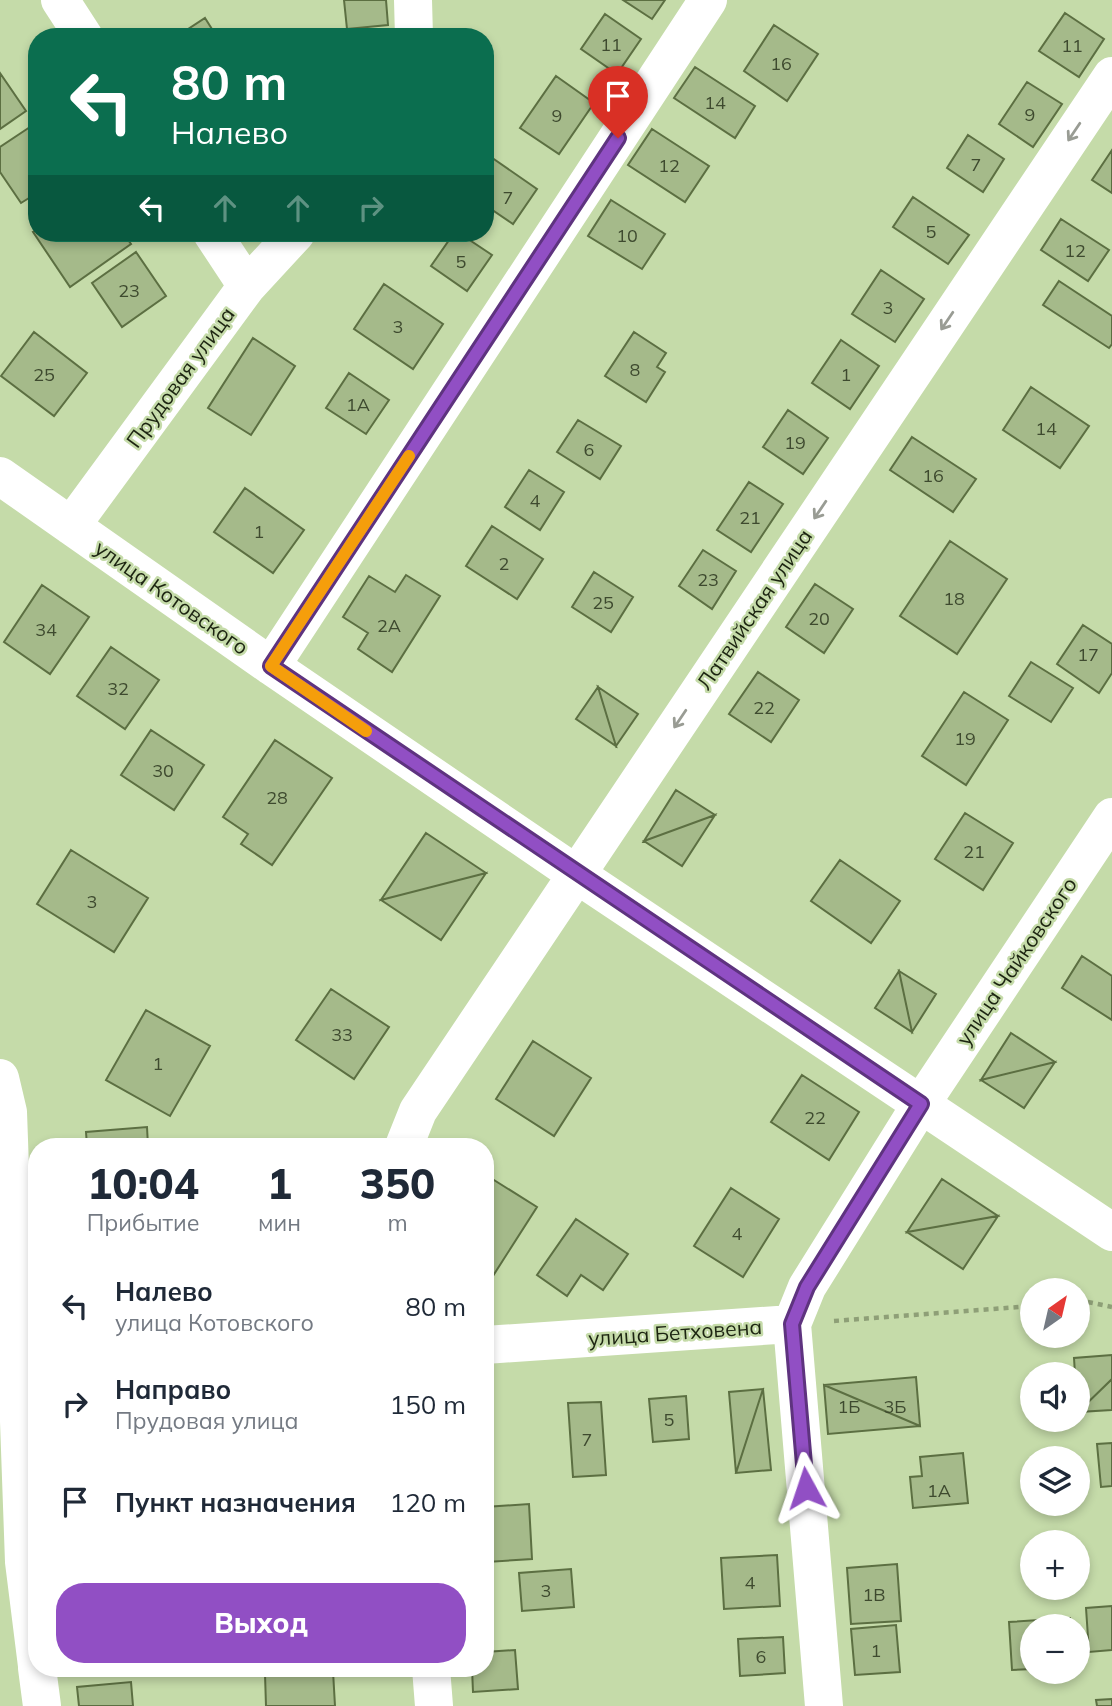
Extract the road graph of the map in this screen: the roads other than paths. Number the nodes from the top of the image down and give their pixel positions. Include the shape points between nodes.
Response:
1 (60, 0) edge
2 (413, 0) edge
3 (708, 0) edge
4 (78, 28) edge
5 (414, 28) edge
6 (1112, 76) edge
7 (218, 242) edge
8 (288, 242) edge
9 (247, 286) junction
10 (0, 476) edge
11 (71, 526) junction
12 (271, 666) junction
13 (1112, 817) edge
14 (576, 874) junction
15 (0, 1078) edge
16 (921, 1104) junction
17 (407, 1138) edge
18 (1112, 1232) edge
19 (792, 1324) junction
20 (494, 1344) edge
21 (27, 1378) edge
22 (12, 1563) edge
23 (28, 1630) edge
24 (38, 1677) edge
25 (432, 1677) edge
26 (42, 1706) edge
27 (434, 1706) edge
28 (824, 1706) edge

1 - 4 street
2 - 5 street
3 - 12 street
6 -> 14 street, Латвийская улица
7 - 9 street
8 - 9 street, Прудовая улица
9 - 11 street, Прудовая улица
10 - 11 street, улица Котовского
11 - 12 street, улица Котовского
12 - 14 street, улица Котовского
13 - 16 street, улица Чайковского
14 - 16 street, улица Котовского
14 - 17 street, Латвийская улица via 418,1111
15 - 21 street via 8,1112
16 - 18 street, улица Котовского
16 - 19 street, улица Чайковского via 807,1287
19 - 20 street, улица Бетховена
19 - 28 street
21 - 22 street
22 - 23 street
24 - 26 street
25 - 27 street

